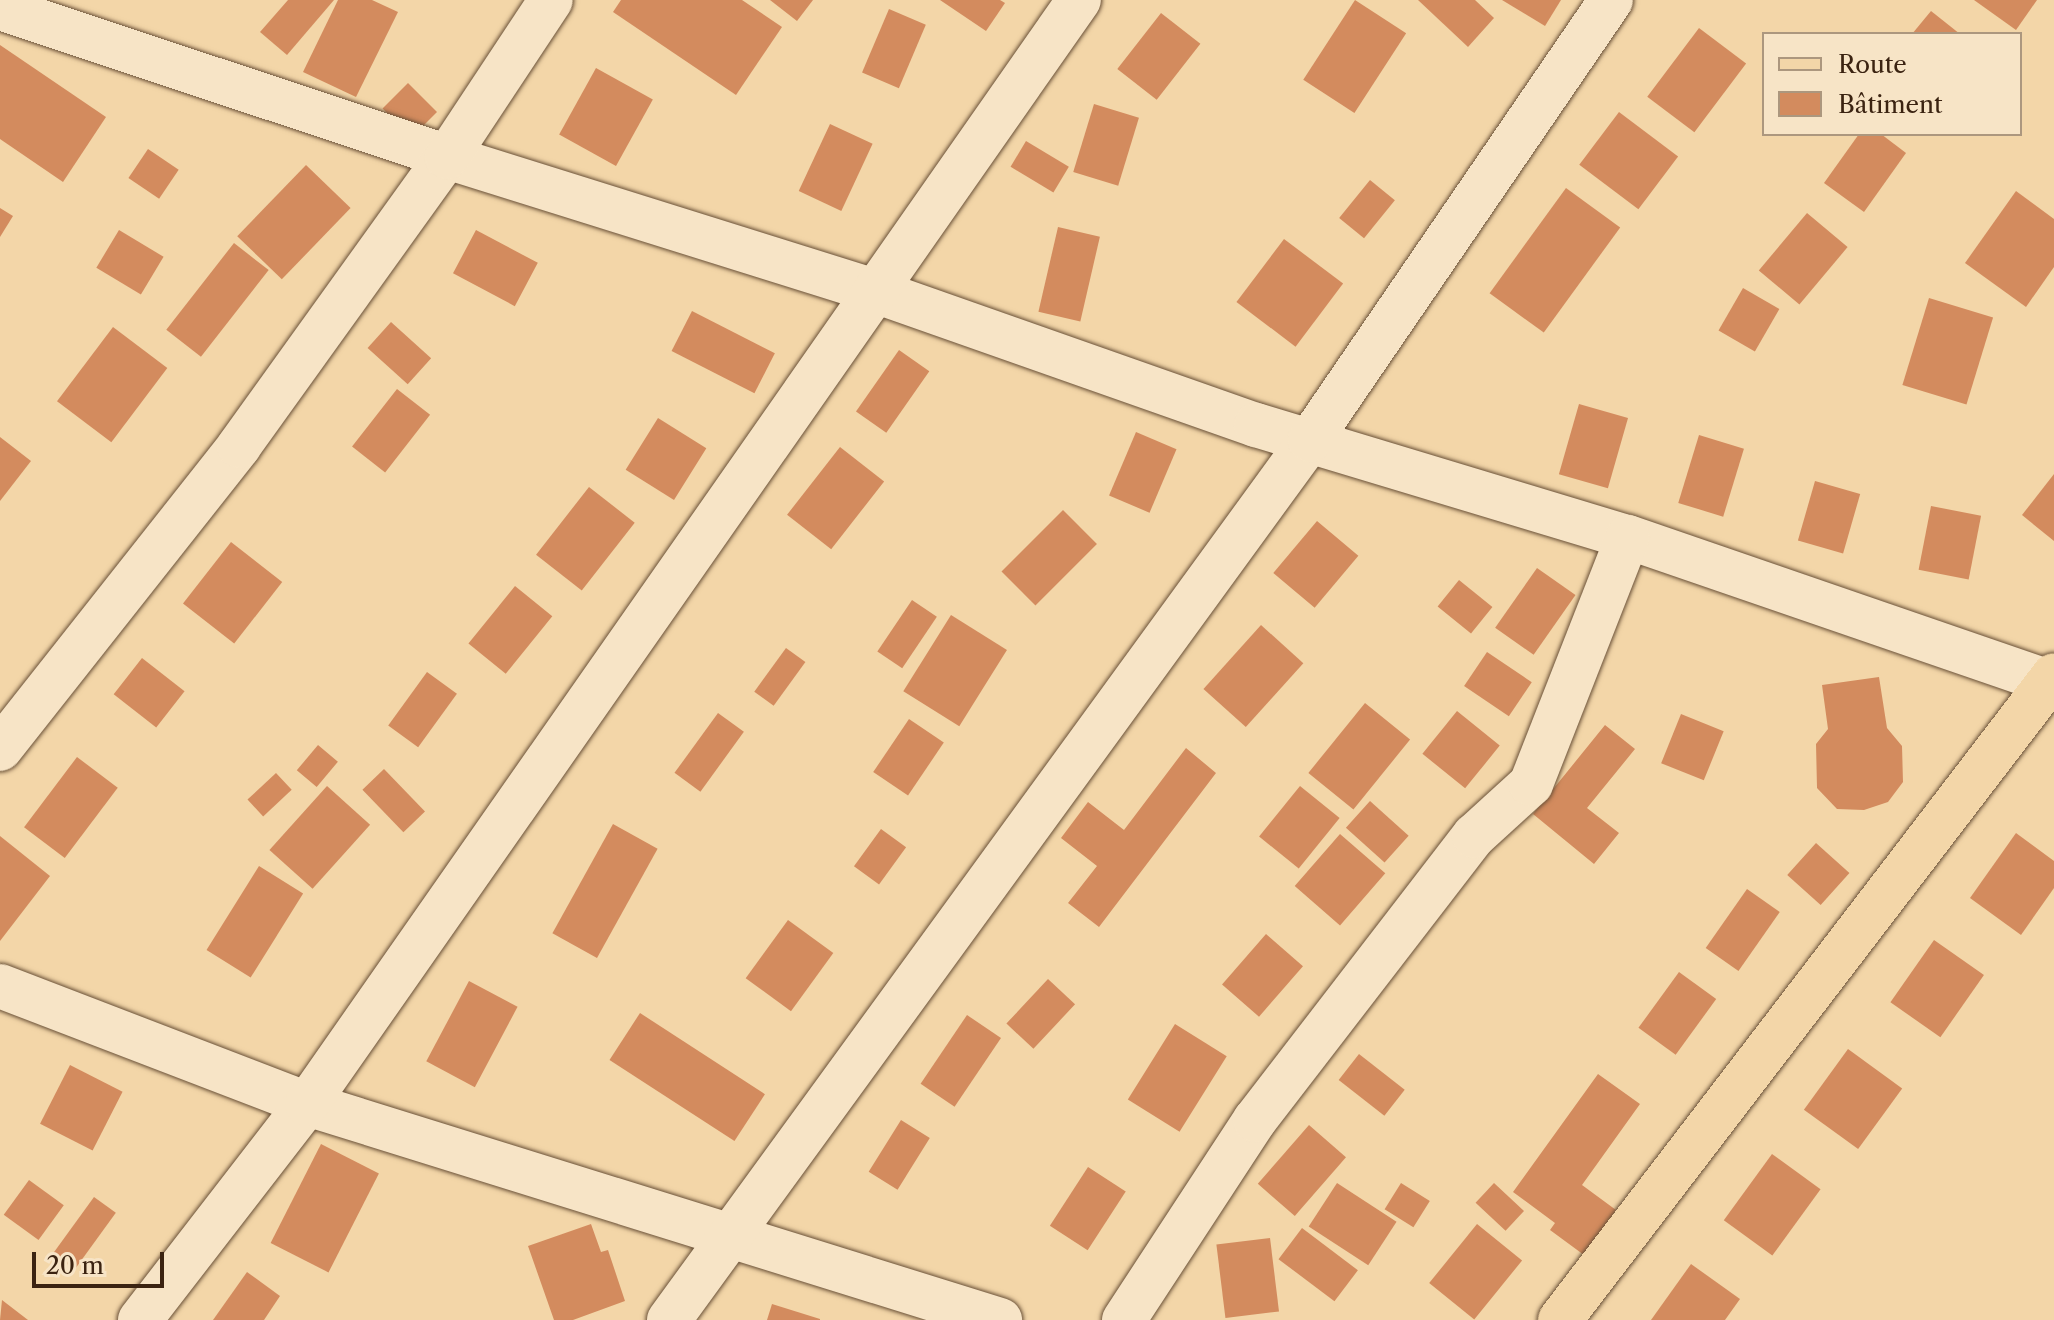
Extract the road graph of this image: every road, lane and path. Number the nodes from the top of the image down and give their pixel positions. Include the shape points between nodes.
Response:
1 (551, 0) edge
2 (1079, 0) edge
3 (1611, 0) edge
4 (0, 8) edge
5 (447, 157) junction
6 (875, 291) junction
7 (1310, 440) junction
8 (1628, 537) junction
9 (2051, 678) edge
10 (0, 749) edge
11 (0, 986) edge
12 (307, 1104) junction
13 (728, 1238) junction
14 (140, 1320) edge
15 (669, 1320) edge
16 (1000, 1320) edge
17 (1124, 1320) edge
18 (1560, 1320) edge

1 - 5 street
2 - 6 street
3 - 7 street
4 - 5 street
5 - 6 street
5 - 10 street via 239,446
6 - 7 street
6 - 12 street
7 - 8 street
7 - 13 street
8 - 9 street
8 - 17 street via 1531,784 1474,836 1264,1107
9 - 18 main road
11 - 12 street
12 - 13 street
12 - 14 street
13 - 15 street
13 - 16 street

